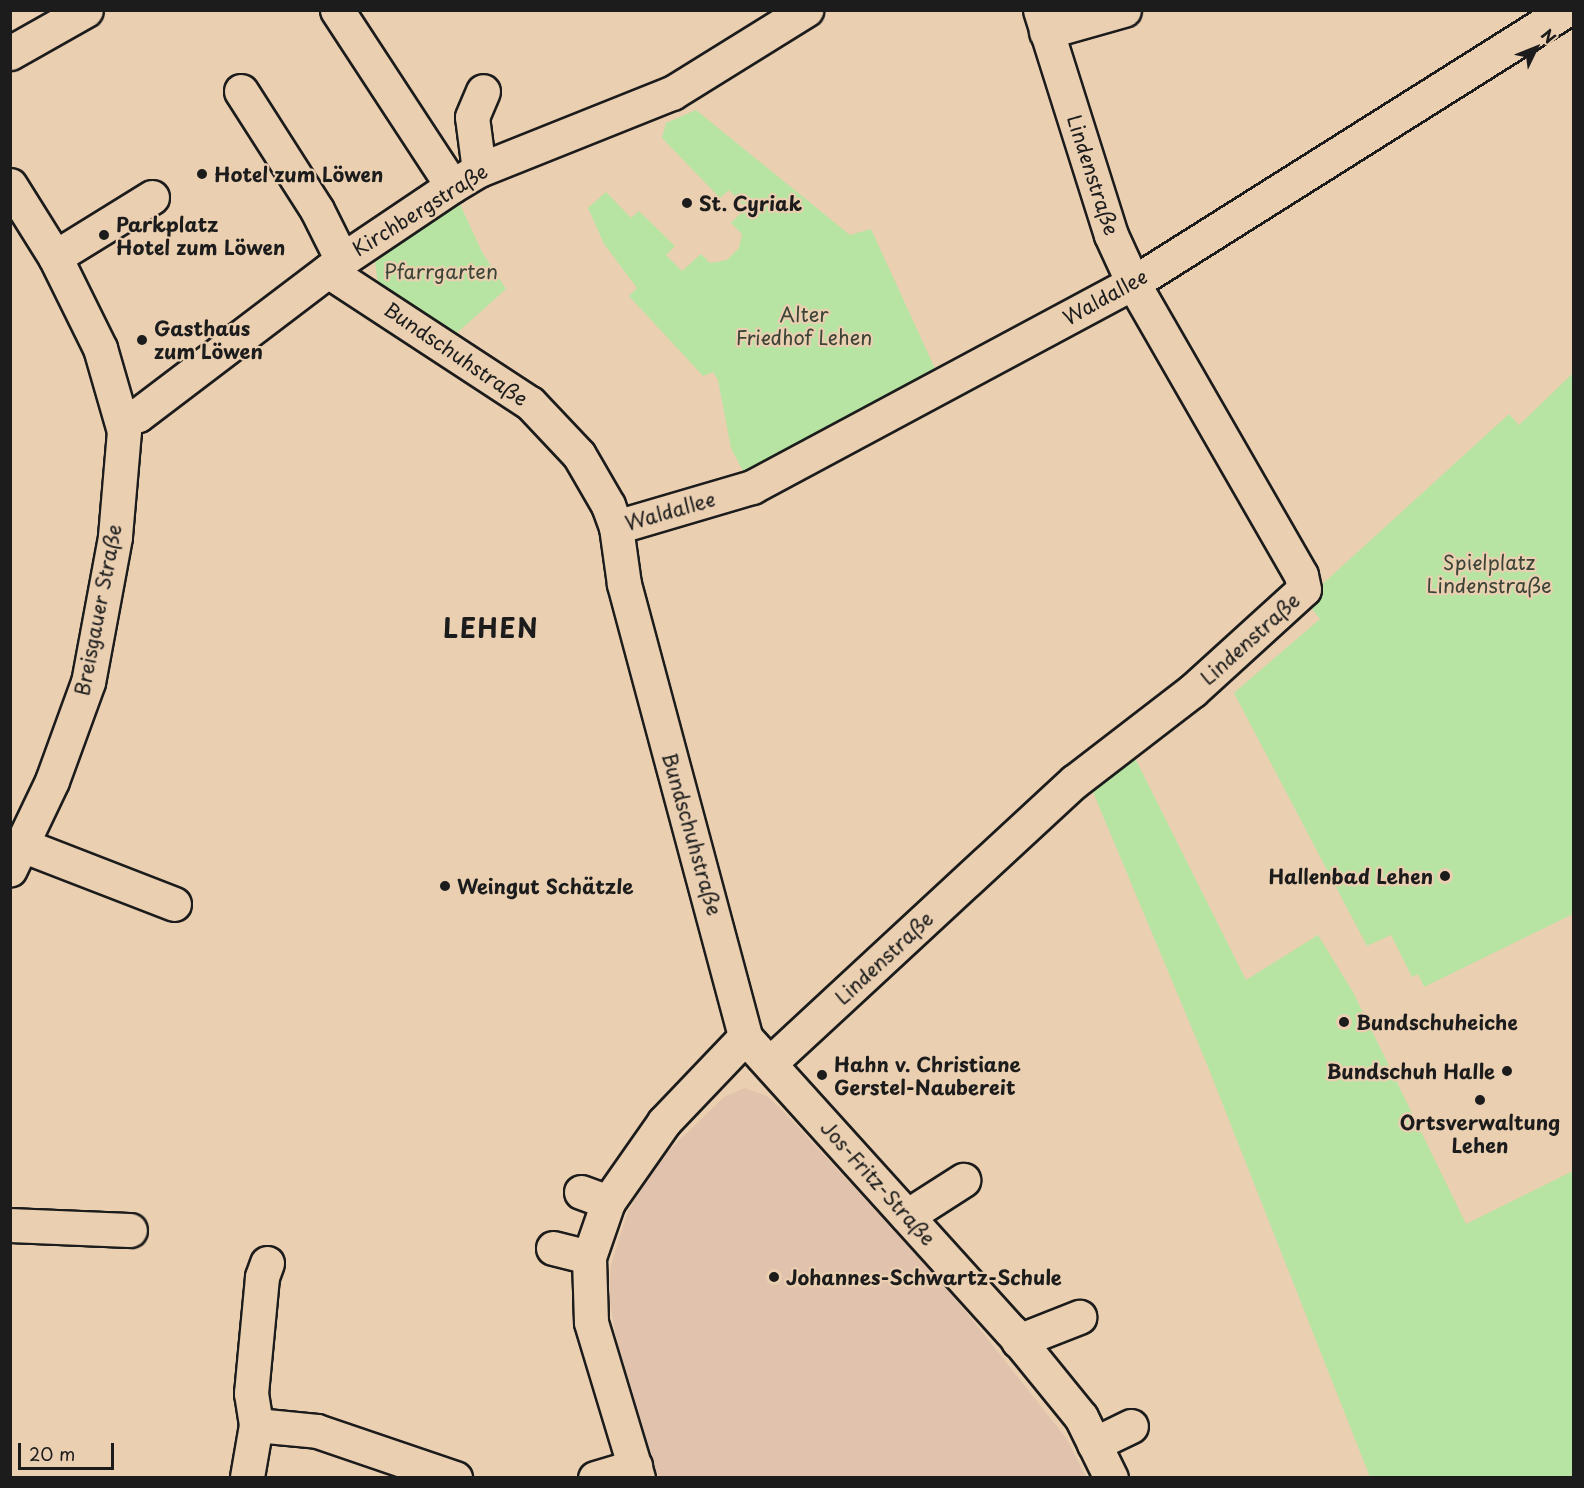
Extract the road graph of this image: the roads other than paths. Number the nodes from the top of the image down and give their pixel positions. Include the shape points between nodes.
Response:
1 (87, 10) edge
2 (337, 10) edge
3 (806, 10) edge
4 (1124, 10) edge
5 (1566, 10) edge
6 (1043, 21) edge
7 (10, 53) edge
8 (241, 91) dead end
9 (483, 91) dead end
10 (465, 178) junction
11 (10, 185) edge
12 (152, 198) dead end
13 (55, 257) junction
14 (335, 265) junction
15 (1133, 283) junction
16 (123, 416) junction
17 (616, 527) junction
18 (16, 857) edge
19 (174, 904) dead end
20 (745, 1037) junction
21 (770, 1063) junction
22 (963, 1180) dead end
23 (907, 1216) junction
24 (10, 1226) edge
25 (130, 1230) dead end
26 (553, 1248) dead end
27 (589, 1257) junction
28 (267, 1263) dead end
29 (1077, 1329) dead end
30 (1026, 1349) junction
31 (256, 1425) junction
32 (1131, 1426) dead end
33 (1094, 1444) junction
34 (637, 1472) edge
35 (247, 1477) edge
36 (454, 1478) edge
37 (595, 1478) edge
38 (1111, 1478) edge

1 - 7 street
2 - 10 street
3 - 10 street, Kirchbergstraße via 672,93
4 - 6 street
5 - 15 street, Waldallee
6 - 15 street, Lindenstraße via 1112,236
8 - 14 street via 317,210
9 - 10 street via 472,117
10 - 14 street, Kirchbergstraße
11 - 13 street, Breisgauer Straße
12 - 13 street
13 - 16 street, Breisgauer Straße via 100,348
14 - 16 street, Kirchbergstraße via 138,415
14 - 17 street, Bundschuhstraße via 530,403 579,455
15 - 17 street, Waldallee via 752,487
15 - 21 street, Lindenstraße via 1301,575 1304,589 1192,691 1075,781
16 - 18 street, Breisgauer Straße via 115,537 88,682 52,781
17 - 20 street, Bundschuhstraße via 624,584
18 - 19 street
20 - 21 street, Jos-Fritz-Straße
20 - 27 street via 595,1197
21 - 23 street, Jos-Fritz-Straße
22 - 23 street
23 - 30 street, Jos-Fritz-Straße
24 - 25 street
26 - 27 street
27 - 34 street via 591,1322
28 - 31 street via 250,1392
29 - 30 street
30 - 33 street, Jos-Fritz-Straße via 1081,1417
31 - 35 street
31 - 36 street via 317,1431
32 - 33 street
33 - 38 street, Jos-Fritz-Straße
34 - 37 street

